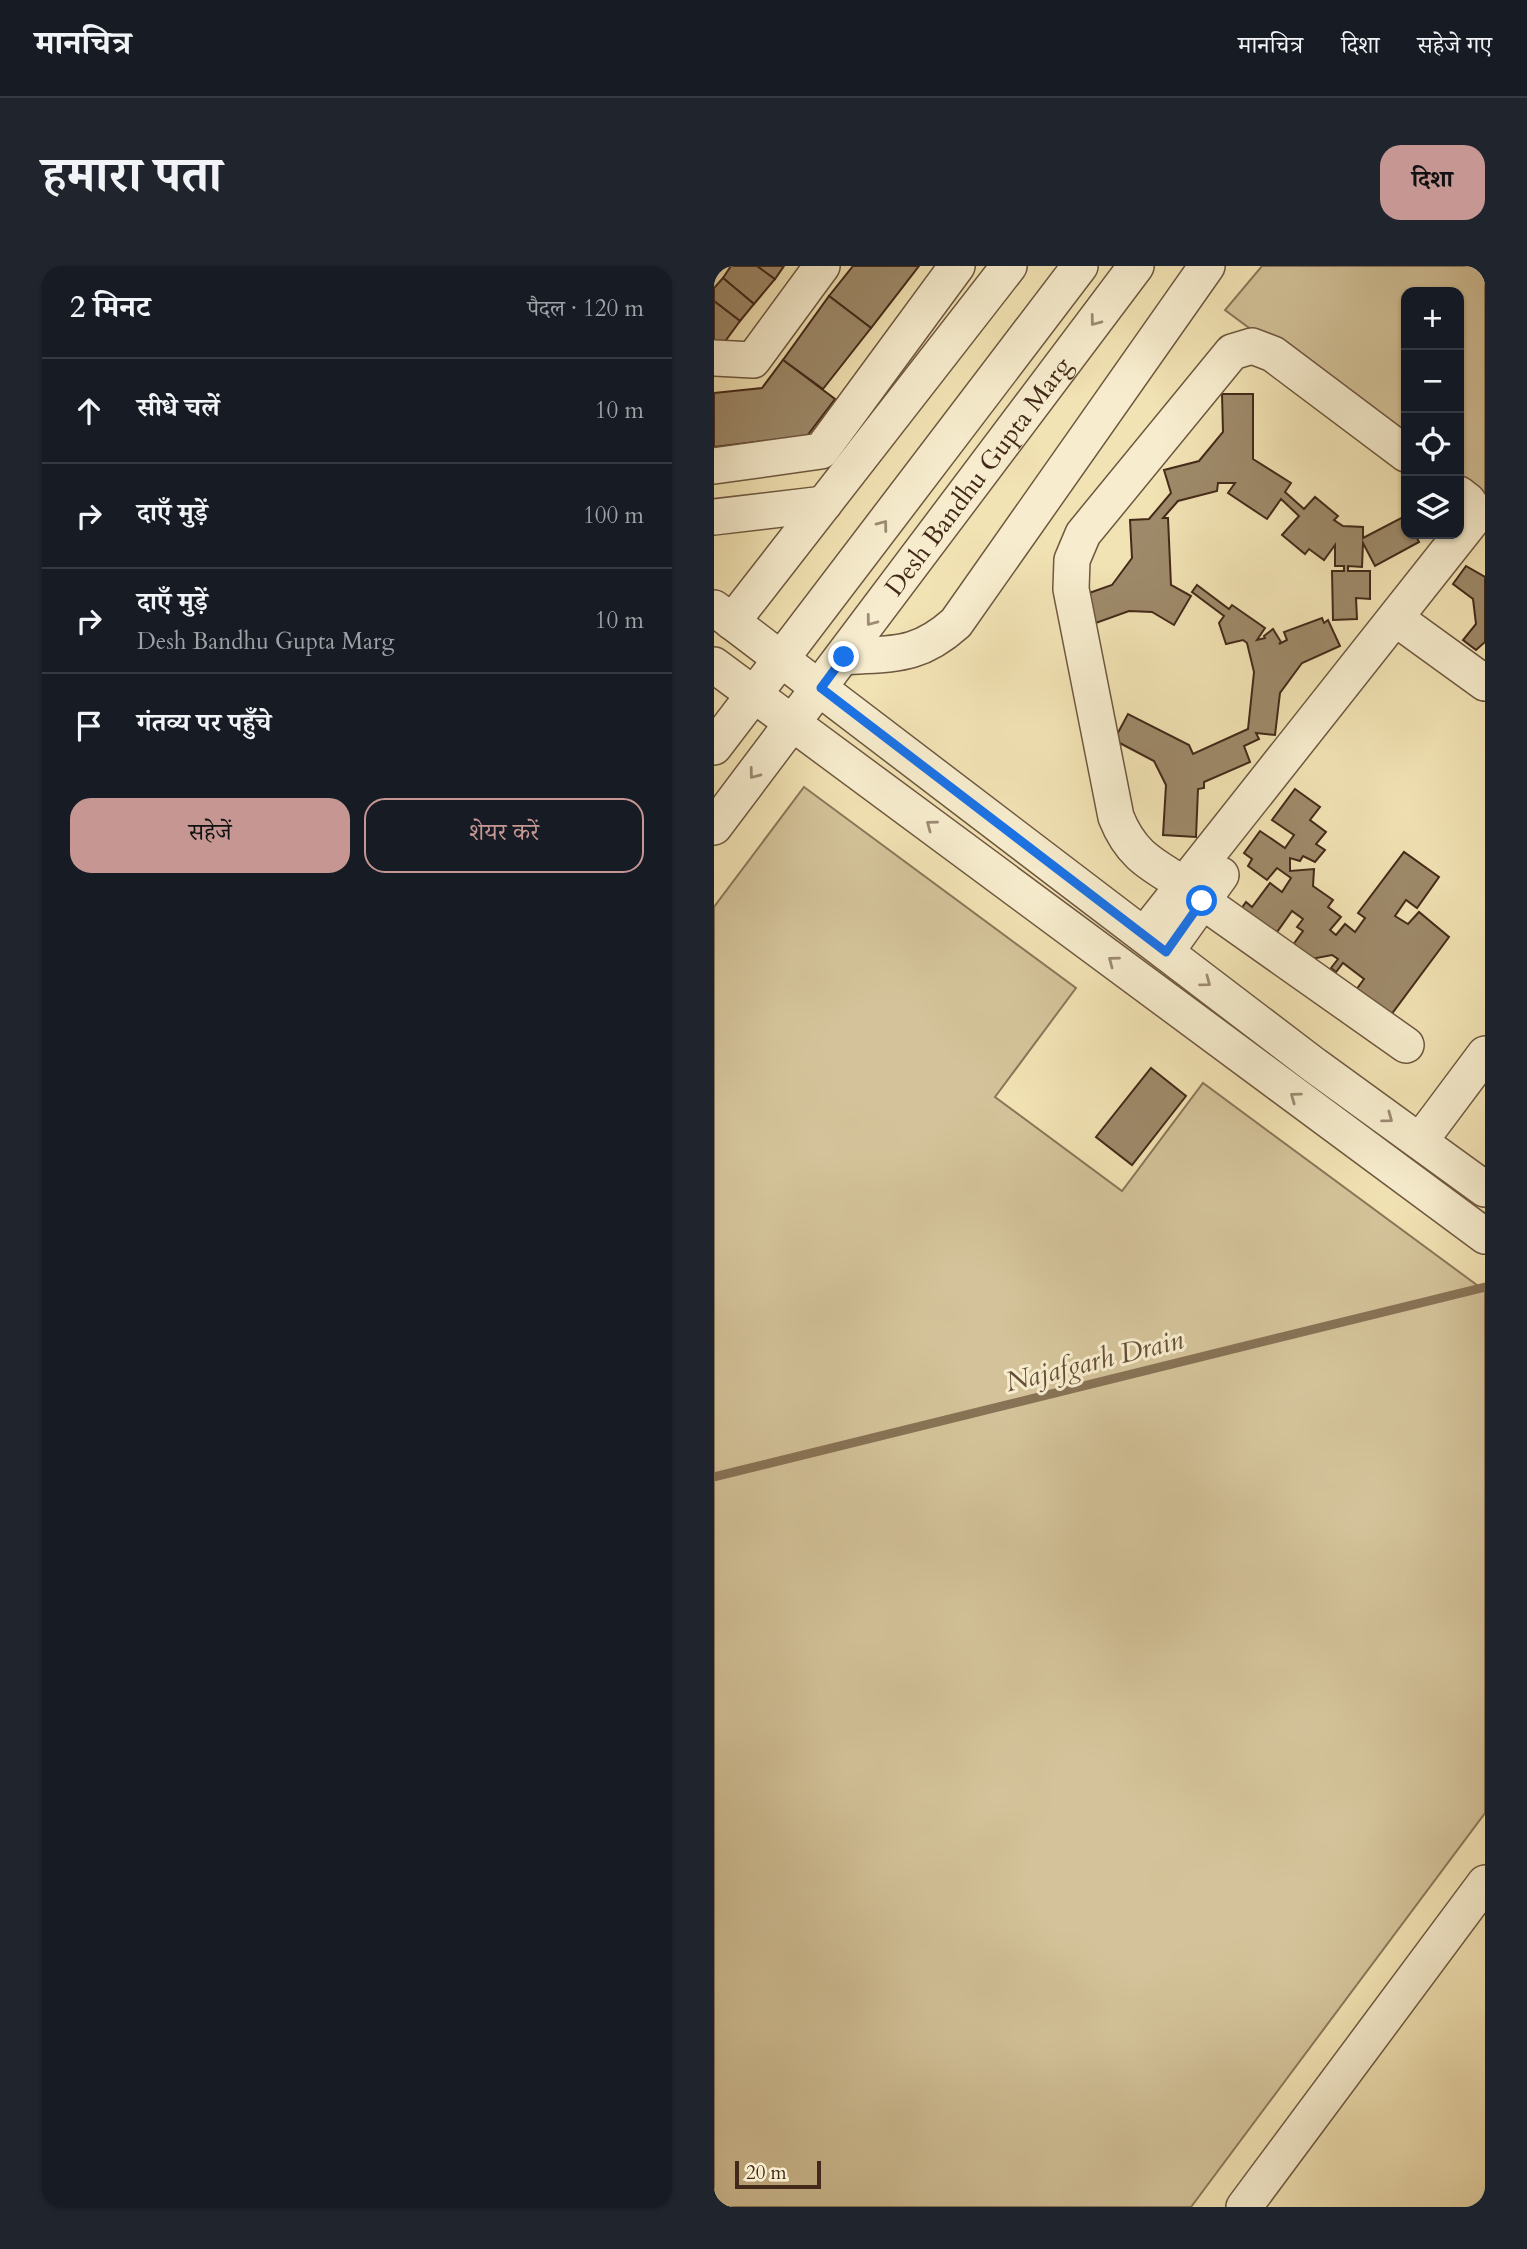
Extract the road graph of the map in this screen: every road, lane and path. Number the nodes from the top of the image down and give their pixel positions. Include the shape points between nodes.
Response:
1 (822, 266) edge
2 (957, 266) edge
3 (1009, 266) edge
4 (1080, 266) edge
5 (1136, 266) edge
6 (1207, 266) edge
7 (714, 358) edge
8 (1401, 450) edge
9 (821, 451) junction
10 (714, 466) edge
11 (851, 469) junction
12 (1464, 500) edge
13 (824, 504) junction
14 (714, 517) edge
15 (1464, 531) edge
16 (1485, 533) edge
17 (1458, 539) edge
18 (723, 615) edge
19 (1409, 628) junction
20 (844, 657) junction
21 (783, 658) junction
22 (714, 665) edge
23 (1485, 683) edge
24 (821, 688) junction
25 (754, 695) junction
26 (793, 722) junction
27 (714, 747) edge
28 (714, 827) edge
29 (1193, 893) junction
30 (1155, 943) junction
31 (1406, 1045) dead end
32 (1485, 1054) edge
33 (1420, 1141) junction
34 (1485, 1189) edge
35 (1485, 1237) edge
36 (1485, 1883) edge
37 (1244, 2207) edge

1 - 7 street via 752,360
2 - 9 street
3 - 11 street
21 -> 4 street, Desh Bandhu Gupta Marg
5 -> 20 street, Desh Bandhu Gupta Marg
6 - 20 street via 956,623 914,651
8 - 29 street via 1273,354 1252,346 1232,352 1083,534 1072,559 1071,589 1116,817 1125,839 1140,857
9 - 10 street
9 - 11 street
11 - 13 street
12 - 15 street via 1474,511
13 - 14 street
13 - 18 street
16 - 19 street
17 - 29 street
18 - 21 street
19 - 23 street
19 - 29 street
20 - 24 street, Desh Bandhu Gupta Marg
21 - 24 street
21 - 25 street, Desh Bandhu Gupta Marg
22 - 25 street
24 - 26 street, Desh Bandhu Gupta Marg
24 - 30 street
25 - 26 street
25 - 27 street
26 -> 28 street
35 -> 26 street
29 - 30 street
29 - 31 street
30 -> 33 street
32 - 33 street
33 - 34 street
36 - 37 street

